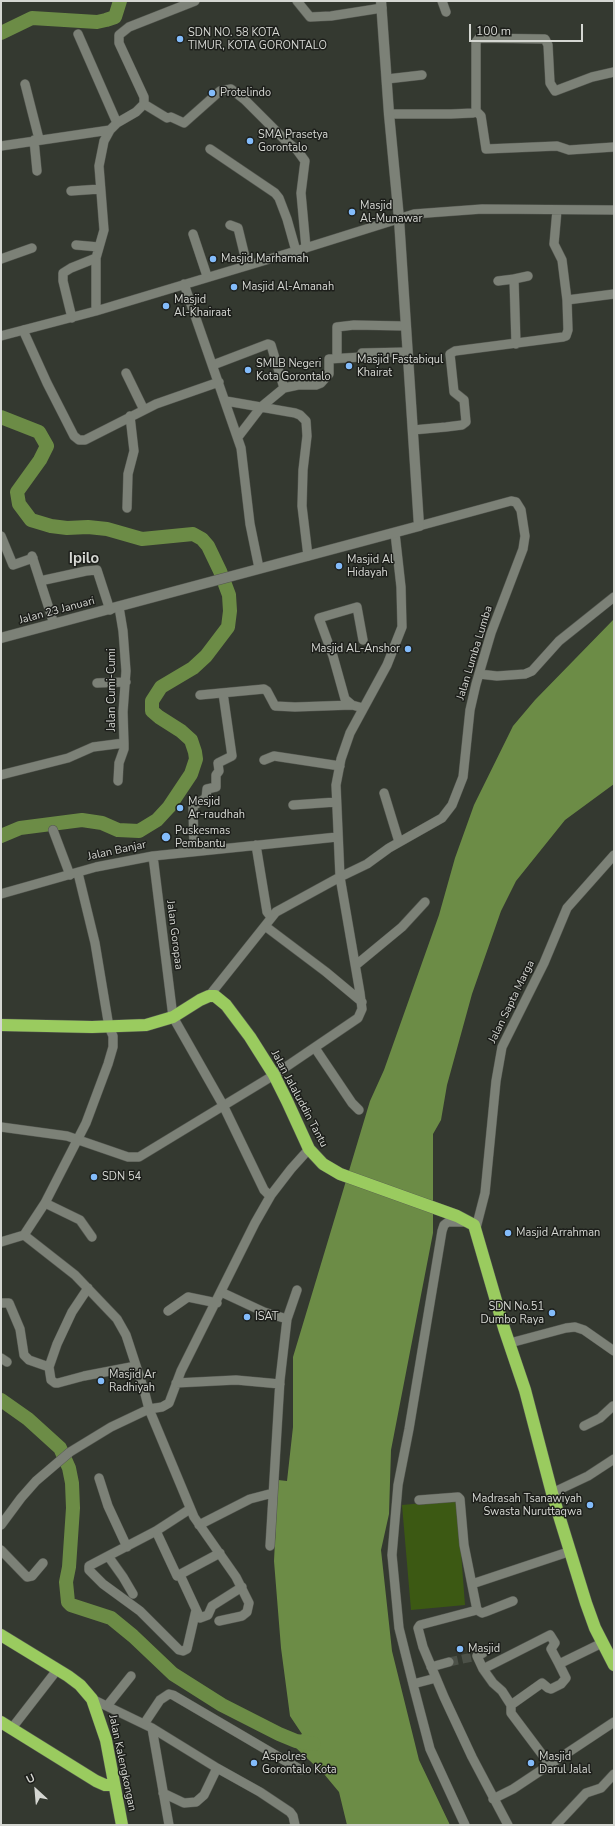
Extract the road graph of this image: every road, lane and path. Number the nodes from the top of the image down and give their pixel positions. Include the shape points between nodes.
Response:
1 (195, 1) edge
2 (297, 1) edge
3 (442, 1) edge
4 (382, 5) edge
5 (446, 12) dead end
6 (78, 34) dead end
7 (614, 72) edge
8 (422, 75) dead end
9 (387, 79) junction
10 (25, 84) dead end
11 (144, 104) junction
12 (476, 111) junction
13 (389, 114) junction
14 (117, 123) junction
15 (110, 130) junction
16 (37, 140) junction
17 (1, 146) edge
18 (614, 147) edge
19 (210, 150) dead end
20 (37, 171) dead end
21 (100, 189) junction
22 (71, 191) dead end
23 (557, 210) junction
24 (614, 210) edge
25 (399, 218) junction
26 (230, 225) dead end
27 (193, 234) dead end
28 (76, 246) dead end
29 (99, 247) junction
30 (32, 248) dead end
31 (306, 248) junction
32 (296, 251) junction
33 (96, 258) junction
34 (1, 259) edge
35 (247, 265) junction
36 (207, 276) junction
37 (528, 276) dead end
38 (514, 279) junction
39 (498, 281) dead end
40 (184, 284) junction
41 (614, 294) edge
42 (567, 300) junction
43 (96, 311) junction
44 (72, 318) junction
45 (405, 326) junction
46 (23, 330) junction
47 (2, 333) edge
48 (516, 344) junction
49 (407, 352) junction
50 (337, 358) junction
51 (213, 365) junction
52 (126, 373) dead end
53 (219, 382) junction
54 (284, 388) junction
55 (226, 401) junction
56 (261, 407) junction
57 (144, 410) junction
58 (130, 416) junction
59 (413, 430) junction
60 (238, 438) junction
61 (127, 508) dead end
62 (419, 526) junction
63 (395, 533) junction
64 (1, 536) edge
65 (308, 556) junction
66 (259, 568) junction
67 (40, 581) junction
68 (614, 597) edge
69 (114, 608) junction
70 (54, 624) junction
71 (1, 638) edge
72 (364, 640) dead end
73 (479, 674) junction
74 (126, 682) junction
75 (97, 683) dead end
76 (223, 693) junction
77 (200, 695) dead end
78 (352, 705) junction
79 (363, 708) junction
80 (124, 743) junction
81 (264, 760) dead end
82 (340, 766) junction
83 (1, 775) edge
84 (118, 781) dead end
85 (384, 793) dead end
86 (336, 802) junction
87 (293, 806) dead end
88 (53, 830) dead end
89 (337, 837) junction
90 (399, 842) junction
91 (256, 846) junction
92 (194, 851) junction
93 (614, 855) edge
94 (153, 856) junction
95 (74, 874) junction
96 (340, 877) junction
97 (1, 894) edge
98 (425, 902) dead end
99 (271, 917) junction
100 (265, 926) junction
101 (356, 965) junction
102 (209, 996) junction
103 (362, 1002) junction
104 (173, 1017) junction
105 (1, 1025) edge
106 (109, 1027) junction
107 (315, 1048) junction
108 (274, 1075) junction
109 (223, 1105) junction
110 (359, 1110) dead end
111 (1, 1127) edge
112 (79, 1139) junction
113 (309, 1149) junction
114 (271, 1195) junction
115 (45, 1203) junction
116 (473, 1225) junction
117 (24, 1234) junction
118 (92, 1237) dead end
119 (1, 1242) edge
120 (88, 1288) junction
121 (297, 1290) dead end
122 (222, 1292) junction
123 (1, 1303) edge
124 (217, 1303) junction
125 (168, 1311) dead end
126 (287, 1320) junction
127 (510, 1343) junction
128 (614, 1351) edge
129 (136, 1366) junction
130 (49, 1367) junction
131 (176, 1382) junction
132 (280, 1384) junction
133 (614, 1406) edge
134 (149, 1408) junction
135 (584, 1426) dead end
136 (614, 1459) edge
137 (99, 1478) dead end
138 (273, 1493) junction
139 (552, 1493) junction
140 (419, 1500) dead end
141 (190, 1509) junction
142 (1, 1525) edge
143 (199, 1525) junction
144 (156, 1531) junction
145 (270, 1546) dead end
146 (127, 1547) junction
147 (1, 1550) edge
148 (571, 1551) junction
149 (220, 1553) junction
150 (108, 1556) junction
151 (43, 1563) dead end
152 (180, 1575) junction
153 (472, 1584) junction
154 (242, 1587) junction
155 (133, 1594) dead end
156 (513, 1601) dead end
157 (196, 1610) junction
158 (477, 1610) junction
159 (219, 1621) dead end
160 (1, 1635) edge
161 (602, 1642) junction
162 (483, 1654) dead end
163 (449, 1662) tunnel mouth
164 (559, 1664) junction
165 (614, 1665) edge
166 (431, 1667) junction
167 (483, 1669) junction
168 (58, 1670) junction
169 (131, 1676) dead end
170 (436, 1678) junction
171 (413, 1684) junction
172 (92, 1699) junction
173 (510, 1705) junction
174 (107, 1706) junction
175 (1, 1722) edge
176 (614, 1722) edge
177 (148, 1726) junction
178 (12, 1728) junction
179 (550, 1765) junction
180 (217, 1768) junction
181 (301, 1770) dead end
182 (614, 1774) edge
183 (114, 1785) junction
184 (163, 1793) junction
185 (493, 1799) junction
186 (122, 1825) edge
187 (169, 1825) edge
188 (295, 1825) edge
189 (464, 1825) edge
190 (508, 1825) edge
191 (556, 1825) edge

1 - 11 street via 129,27 119,35 119,43 144,97
2 - 4 street via 310,16 331,16
3 - 5 street
4 - 9 street
6 - 14 street
7 - 12 street via 555,91 550,83 548,45 545,38 479,38 476,42
8 - 9 street
9 - 13 street
10 - 16 street
11 - 14 street
11 - 31 street via 167,118 171,117 184,123 220,91 230,89 245,100 306,161 301,193
12 - 13 street via 451,114
12 - 18 street via 481,116 486,149 557,146 569,150
13 - 25 street
14 - 15 street
15 - 16 street
15 - 21 street via 104,141 99,166
16 - 17 street
16 - 20 street
19 - 32 street via 280,198
21 - 22 street
21 - 29 street via 104,230
23 - 24 street
23 - 25 street via 456,210
23 - 42 street via 554,244 562,260
25 - 31 street
25 - 45 street
26 - 35 street via 238,228
27 - 36 street
28 - 29 street
29 - 33 street
30 - 34 street
31 - 32 street
32 - 35 street
33 - 43 street
33 - 44 street via 63,273 62,281
35 - 36 street
36 - 40 street
37 - 38 street
38 - 39 street
38 - 48 street
40 - 43 street
40 - 51 street
41 - 42 street
42 - 48 street via 566,336
43 - 44 street
44 - 46 street
45 - 49 street
45 - 50 street via 337,326
46 - 47 street
46 - 58 street via 46,383 77,440 85,440
48 - 59 street via 455,351 450,354 454,392 464,400 466,422 462,425
49 - 50 street via 362,353 361,357
49 - 59 street
50 - 54 street via 329,359 329,374 319,384
51 - 53 street
51 - 54 street via 268,344 271,345
52 - 57 street
53 - 55 street
53 - 57 street via 167,399
54 - 56 street
55 - 56 street
55 - 60 street
56 - 60 street
56 - 65 street via 295,413 306,421 302,506
57 - 58 street
58 - 61 street via 134,451 128,474
59 - 62 street
60 - 66 street
62 - 63 street, Jalan 23 Januari
62 - 73 street, Jalan Lumba Lumba via 509,501 516,502 521,510 525,536 523,549 491,633
63 - 65 street, Jalan 23 Januari
63 - 79 street via 402,627 387,665
64 - 67 street via 13,565 33,557
65 - 66 street, Jalan 23 Januari
66 - 69 street, Jalan 23 Januari
67 - 69 street, Jalan Cumi-Cumi via 97,570
67 - 70 street
68 - 73 street via 559,641 532,671 497,676
69 - 70 street, Jalan 23 Januari
69 - 74 street, Jalan Cumi-Cumi via 124,642
70 - 71 street, Jalan 23 Januari
72 - 78 street via 357,607 320,618 344,696
73 - 90 street, Jalan Lumba Lumba via 471,702 463,777 452,805 442,818
74 - 75 street
74 - 80 street, Jalan Cumi-Cumi via 123,712
76 - 77 street
76 - 78 street via 264,689 275,706
76 - 92 street via 232,756 218,763 216,787 207,789 206,798 193,806
78 - 79 street
79 - 82 street via 350,733
80 - 83 street, Jalan Cumi-Cumi via 93,747 68,758
80 - 84 street
81 - 82 street via 274,756
82 - 86 street
85 - 90 street
86 - 87 street
86 - 89 street
88 - 95 street
89 - 91 street, Jalan Banjar
89 - 96 street
90 - 96 street, Jalan Lumba Lumba via 367,864
91 - 92 street, Jalan Banjar
91 - 99 street via 267,912
92 - 94 street, Jalan Banjar
93 - 116 street, Jalan Sapta Marga via 567,908 544,963 502,1047 496,1081 485,1193
94 - 95 street, Jalan Banjar via 112,863
94 - 104 street, Jalan Goropaa
95 - 97 street, Jalan Banjar
95 - 106 street via 95,943
96 - 99 street, Jalan Lumba Lumba
96 - 101 street
98 - 101 street via 402,927
99 - 100 street
100 - 102 street
100 - 103 street
101 - 103 street
102 - 104 highway
102 - 108 highway, Jalan Jalaluddin Tantu via 217,997 226,1005
103 - 107 street via 360,1014 354,1022
104 - 106 highway via 146,1025
104 - 109 street
105 - 106 highway
106 - 112 street via 113,1036 113,1047
107 - 108 street
107 - 110 street
108 - 109 street
108 - 113 highway, Jalan Jalaluddin Tantu
109 - 112 street via 139,1157 128,1157
109 - 114 street via 264,1190
111 - 112 street
112 - 115 street
113 - 114 street
113 - 116 highway, Jalan Jalaluddin Tantu via 323,1164 340,1174 457,1216
114 - 122 street
115 - 117 street
115 - 118 street via 80,1220
116 - 127 highway
116 - 171 street via 448,1222 442,1231 398,1485 392,1555 399,1628
117 - 119 street
117 - 120 street via 62,1262
120 - 129 street via 121,1324
120 - 130 street via 67,1322
121 - 126 street
122 - 124 street
122 - 126 street
123 - 130 street via 9,1304 20,1329 24,1355 29,1360
124 - 125 street via 188,1297
124 - 131 street
126 - 132 street
127 - 128 street via 575,1327 584,1330
127 - 139 highway
129 - 130 street via 55,1383 50,1377
129 - 134 street
131 - 132 street via 236,1380
131 - 134 street via 169,1403 162,1407
132 - 138 street
133 - 135 street
134 - 141 street
134 - 142 street via 94,1436 70,1452 36,1481
136 - 139 street via 588,1476
137 - 146 street via 108,1506
138 - 143 street via 250,1499
138 - 145 street
139 - 148 highway
140 - 153 street via 458,1497 460,1499 464,1545
141 - 143 street
141 - 144 street
143 - 149 street
144 - 146 street
144 - 152 street via 175,1573 177,1576
146 - 150 street
147 - 151 street via 27,1577 32,1576
148 - 153 street
148 - 161 highway via 587,1608
149 - 152 street
149 - 154 street
150 - 155 street
150 - 157 street via 89,1566 89,1570 103,1584 140,1611 179,1650 187,1648
152 - 157 street
153 - 158 street
154 - 157 street via 212,1606 205,1617 200,1618
154 - 159 street via 249,1603 246,1612 236,1618
156 - 158 street via 485,1612
158 - 166 street via 418,1626
160 - 168 highway, Jalan Kalengkongan
161 - 164 street
161 - 165 highway
162 - 167 street via 477,1656
163 - 166 street
164 - 167 street via 551,1649 555,1643 550,1635
164 - 173 street via 566,1681 551,1689 542,1683
166 - 170 street
167 - 173 street
168 - 172 highway, Jalan Kalengkongan via 80,1685
168 - 178 street
169 - 174 street
170 - 171 street
170 - 185 street
171 - 189 street via 430,1749
172 - 174 street
172 - 183 highway, Jalan Kalengkongan via 106,1740
173 - 179 street via 511,1713
174 - 177 street
175 - 178 highway
176 - 179 street
177 - 180 street
177 - 181 street via 160,1700 169,1694 173,1695
177 - 184 street
178 - 183 highway via 96,1781
179 - 185 street
180 - 184 street via 204,1795 196,1802 184,1803
180 - 188 street via 290,1812
182 - 191 street via 598,1789 586,1793
183 - 186 highway, Jalan Kalengkongan
184 - 187 street
185 - 190 street

